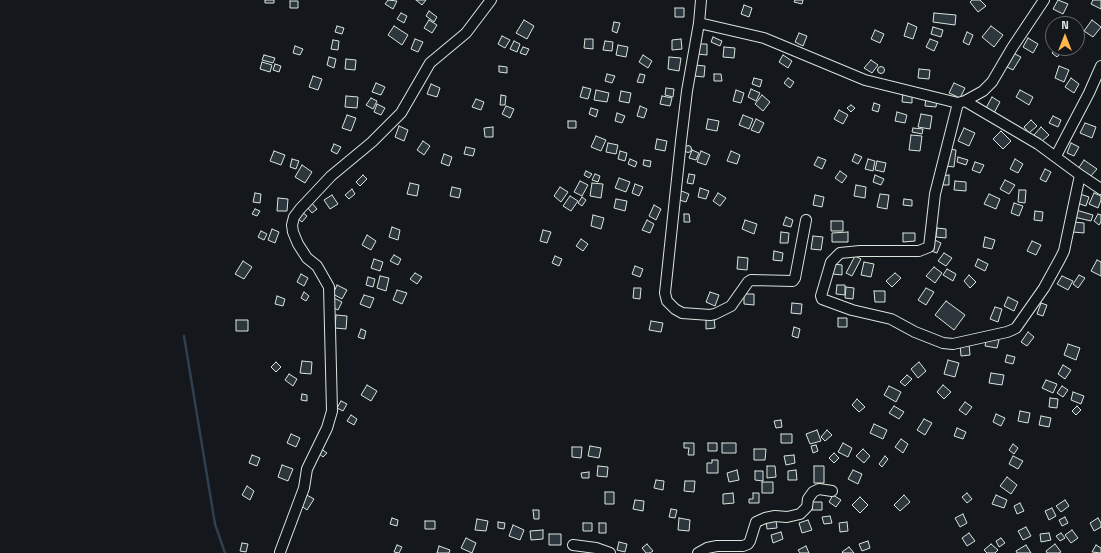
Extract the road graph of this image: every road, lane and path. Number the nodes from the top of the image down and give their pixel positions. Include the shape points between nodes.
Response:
1 (491, 0) edge
2 (701, 0) edge
3 (1044, 0) edge
4 (699, 23) junction
5 (1101, 66) edge
6 (961, 102) junction
7 (1056, 156) junction
8 (1080, 175) junction
9 (1101, 189) edge
10 (806, 220) dead end
11 (832, 491) dead end
12 (573, 545) dead end
13 (280, 552) dead end
14 (610, 553) edge
15 (698, 553) edge

1 - 13 street via 466,33 430,63 401,113 372,142 331,176 294,217 293,232 298,244 307,258 318,266 329,287 332,411 327,428 307,469 304,488
2 - 4 street
3 - 6 street via 992,82 983,91
4 - 6 street via 764,38 865,80
4 - 10 street via 682,127 665,293 667,301 682,313 710,315 731,306 751,280 793,281
5 - 7 street
6 - 7 street via 1012,128
6 - 8 street via 935,194 929,247 920,251 840,252 831,262 822,299 852,310 891,319 943,343 953,344 1012,330 1044,288 1064,250
7 - 8 street
8 - 9 street
11 - 15 street via 819,489 813,492 800,514 764,518 756,522 748,544 717,546
12 - 14 street

